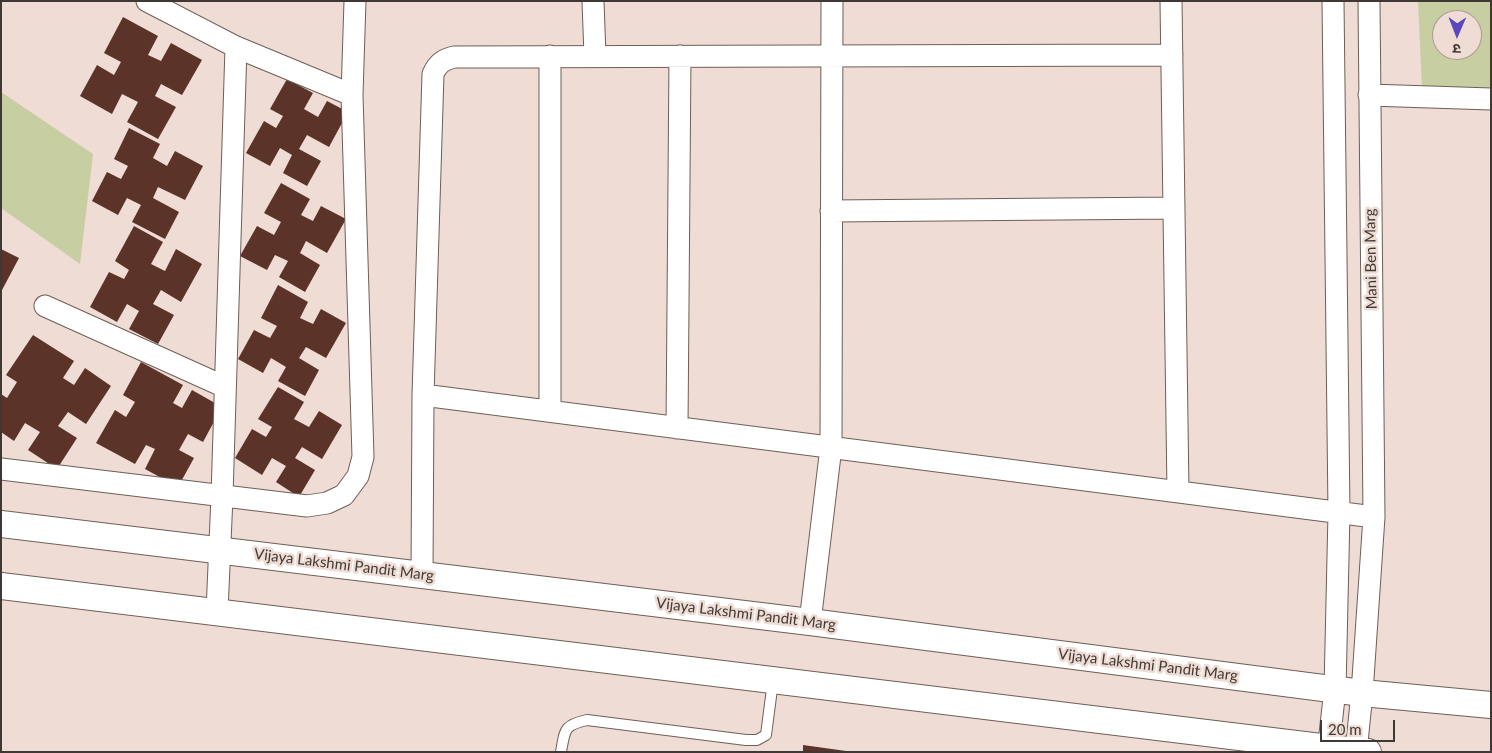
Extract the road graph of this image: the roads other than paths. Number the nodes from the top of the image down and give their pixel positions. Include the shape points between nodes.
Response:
1 (147, 1) edge
2 (355, 1) edge
3 (593, 1) edge
4 (832, 1) edge
5 (1171, 1) edge
6 (1333, 1) edge
7 (1369, 1) edge
8 (236, 47) junction
9 (1172, 55) junction
10 (550, 56) junction
11 (594, 56) junction
12 (680, 56) junction
13 (832, 56) junction
14 (352, 95) junction
15 (1369, 95) junction
16 (1491, 99) edge
17 (1174, 208) junction
18 (831, 211) junction
19 (45, 306) dead end
20 (226, 387) junction
21 (423, 395) junction
22 (550, 411) junction
23 (678, 428) junction
24 (831, 447) junction
25 (1, 469) edge
26 (1178, 492) junction
27 (222, 496) junction
28 (1339, 513) junction
29 (1374, 517) junction
30 (1, 524) edge
31 (219, 550) junction
32 (422, 575) junction
33 (1, 586) edge
34 (217, 612) junction
35 (810, 622) junction
36 (773, 680) junction
37 (1335, 689) junction
38 (1362, 693) junction
39 (1491, 705) edge
40 (1328, 750) edge
41 (1360, 751) edge
42 (561, 752) edge

1 - 8 street
2 - 14 street
3 - 11 street
4 - 13 street
5 - 9 street
6 - 28 street
7 - 15 street, Mani Ben Marg
8 - 14 street
8 - 20 street
9 - 13 street
9 - 17 street
10 - 11 street
10 - 21 street via 454,56 436,65 433,74
10 - 22 street
11 - 12 street
12 - 13 street
12 - 23 street
13 - 18 street
14 - 27 street via 363,457 358,476 344,495 327,503 307,506
15 - 16 street
15 - 29 street, Mani Ben Marg
17 - 18 street
17 - 26 street
18 - 24 street
19 - 20 street
20 - 27 street
21 - 22 street
21 - 32 street
22 - 23 street
23 - 24 street
24 - 26 street
24 - 35 street
25 - 27 street
26 - 28 street
27 - 31 street
28 - 29 street
28 - 37 street
29 - 38 street, Mani Ben Marg
30 - 31 street, Vijaya Lakshmi Pandit Marg
31 - 32 street, Vijaya Lakshmi Pandit Marg
31 - 34 street
32 - 35 street, Vijaya Lakshmi Pandit Marg
33 - 34 street
34 - 36 street
35 - 37 street, Vijaya Lakshmi Pandit Marg
36 - 40 street
36 - 42 lane via 766,735 757,740 587,720 572,723 564,732
37 - 38 street, Vijaya Lakshmi Pandit Marg
37 - 40 street
38 - 39 street, Vijaya Lakshmi Pandit Marg
38 - 41 street, Mani Ben Marg
40 - 41 street

